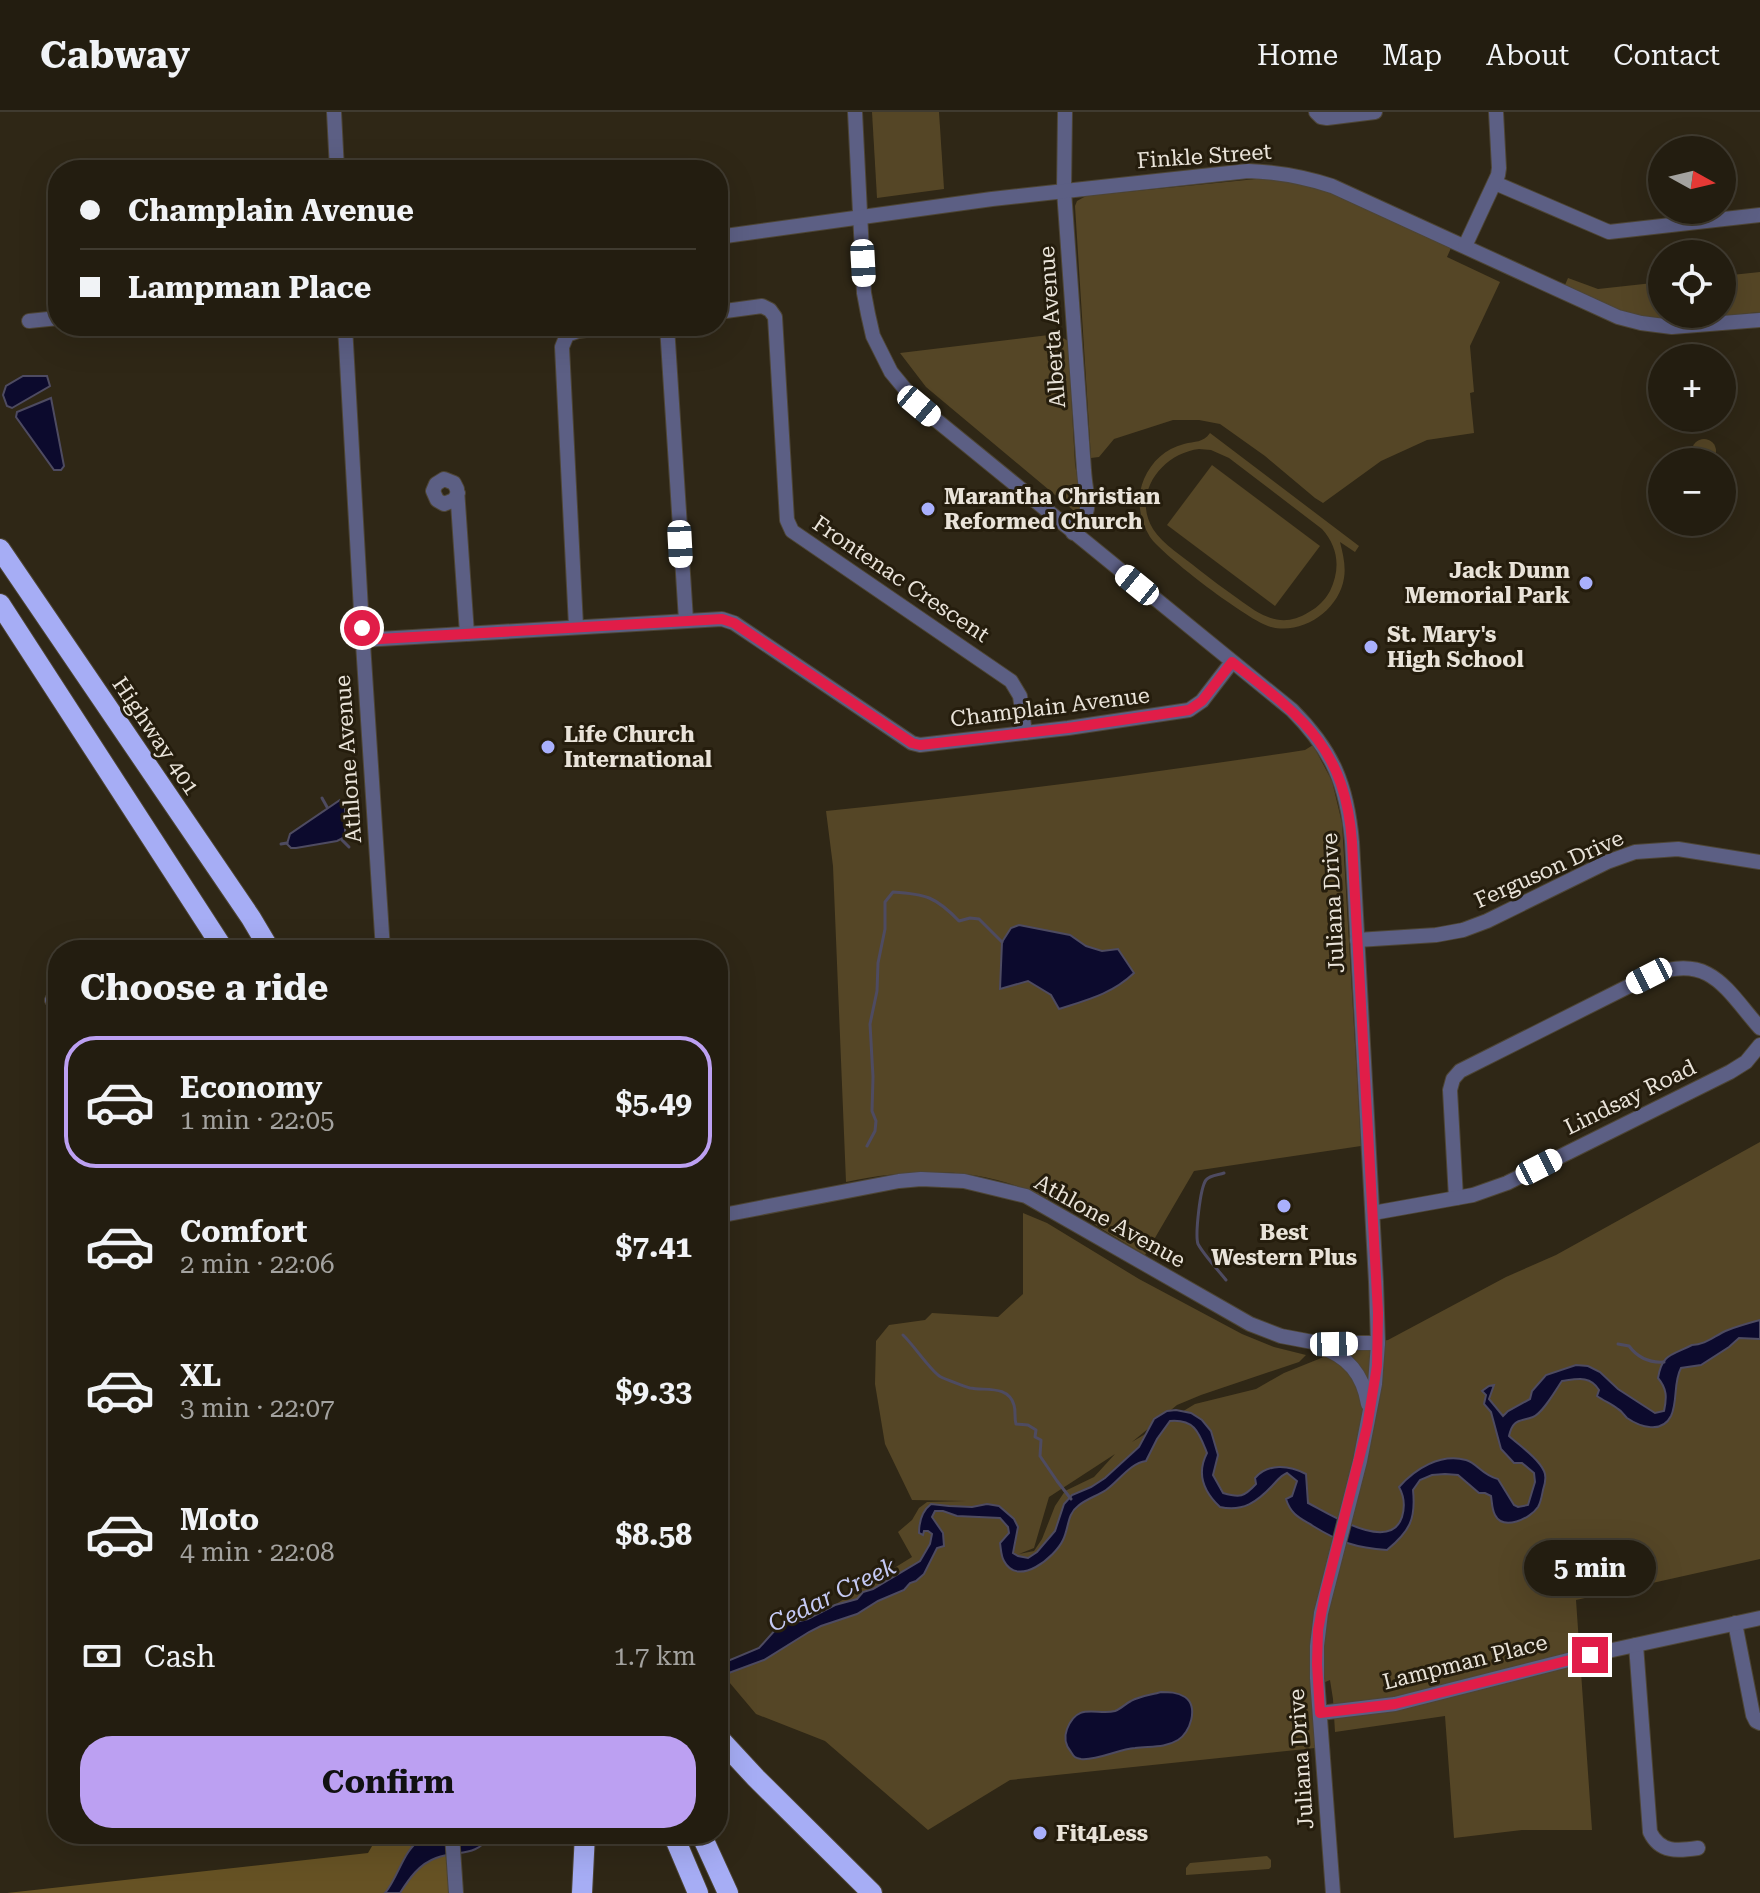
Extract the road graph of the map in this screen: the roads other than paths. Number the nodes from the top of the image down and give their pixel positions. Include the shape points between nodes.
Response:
1 (334, 112) edge
2 (855, 112) edge
3 (1065, 112) edge
4 (1316, 112) edge
5 (1375, 112) edge
6 (1496, 112) edge
7 (336, 160) edge
8 (1495, 183) junction
9 (1064, 191) junction
10 (1760, 215) edge
11 (860, 218) junction
12 (728, 236) edge
13 (1465, 246) junction
14 (728, 311) edge
15 (48, 319) edge
16 (1760, 320) edge
17 (29, 321) dead end
18 (346, 336) edge
19 (567, 336) edge
20 (668, 336) edge
21 (458, 493) dead end
22 (1073, 533) junction
23 (0, 549) edge
24 (0, 604) edge
25 (686, 620) junction
26 (576, 626) junction
27 (467, 634) junction
28 (362, 640) junction
29 (1232, 662) junction
30 (1025, 733) junction
31 (1760, 862) edge
32 (218, 940) edge
33 (264, 940) edge
34 (382, 940) edge
35 (1357, 940) junction
36 (1760, 1028) edge
37 (1760, 1045) edge
38 (1456, 1198) junction
39 (1373, 1213) junction
40 (728, 1214) edge
41 (1296, 1340) junction
42 (1378, 1343) junction
43 (1367, 1427) junction
44 (1760, 1618) edge
45 (1735, 1623) junction
46 (1636, 1645) junction
47 (1320, 1713) junction
48 (1760, 1723) edge
49 (728, 1748) edge
50 (453, 1844) edge
51 (584, 1844) edge
52 (677, 1844) edge
53 (706, 1844) edge
54 (1698, 1848) dead end
55 (456, 1893) edge
56 (582, 1893) edge
57 (698, 1893) edge
58 (728, 1893) edge
59 (872, 1893) edge
60 (1333, 1893) edge

1 - 7 street
2 - 11 street, Juliana Drive
3 - 9 street, Alberta Avenue
4 - 5 street via 1327,118
6 - 8 street
8 - 10 street via 1609,232
8 - 13 street
9 - 11 street, Finkle Street
9 - 13 street, Finkle Street via 1248,171 1283,173 1332,186
9 - 22 street, Alberta Avenue via 1089,505
11 - 12 street, Finkle Street
11 - 22 street, Juliana Drive via 868,314 891,372 919,406
13 - 16 street, Finkle Street via 1641,323 1682,327
14 - 30 street, Frontenac Crescent via 762,306 775,317 787,520 792,531 1011,681 1020,696
15 - 17 street
18 - 28 street, Athlone Avenue
19 - 26 street via 562,347
20 - 25 street
21 - 27 street
22 - 29 street, Juliana Drive
23 - 33 highway, Highway 401
24 - 32 highway
25 - 26 street, Champlain Avenue
25 - 30 street, Champlain Avenue via 734,623 912,743
26 - 27 street, Champlain Avenue
27 - 28 street, Champlain Avenue
28 - 34 street, Athlone Avenue
29 - 30 street, Champlain Avenue via 1189,710
29 - 35 street, Juliana Drive via 1308,726 1335,767 1350,826
31 - 35 street, Ferguson Drive via 1678,849 1635,852 1465,930
35 - 39 street, Juliana Drive
36 - 38 street via 1709,974 1670,968 1464,1069 1450,1090
37 - 38 street, Lindsay Road via 1730,1072 1507,1183
38 - 39 street, Lindsay Road
39 - 42 street, Juliana Drive
40 - 41 street, Athlone Avenue via 899,1181 975,1183 1026,1196 1234,1316
41 - 42 street, Athlone Avenue
41 - 43 street via 1333,1351 1353,1368 1366,1393
42 - 43 street, Juliana Drive
43 - 47 street, Juliana Drive via 1318,1630
44 - 45 street, Lampman Place
45 - 46 street, Lampman Place
45 - 48 street via 1754,1716
46 - 47 street, Lampman Place via 1395,1704
46 - 54 street via 1650,1832 1668,1849
47 - 60 street, Juliana Drive
49 - 59 highway
50 - 55 street
51 - 56 highway
52 - 57 highway
53 - 58 highway

